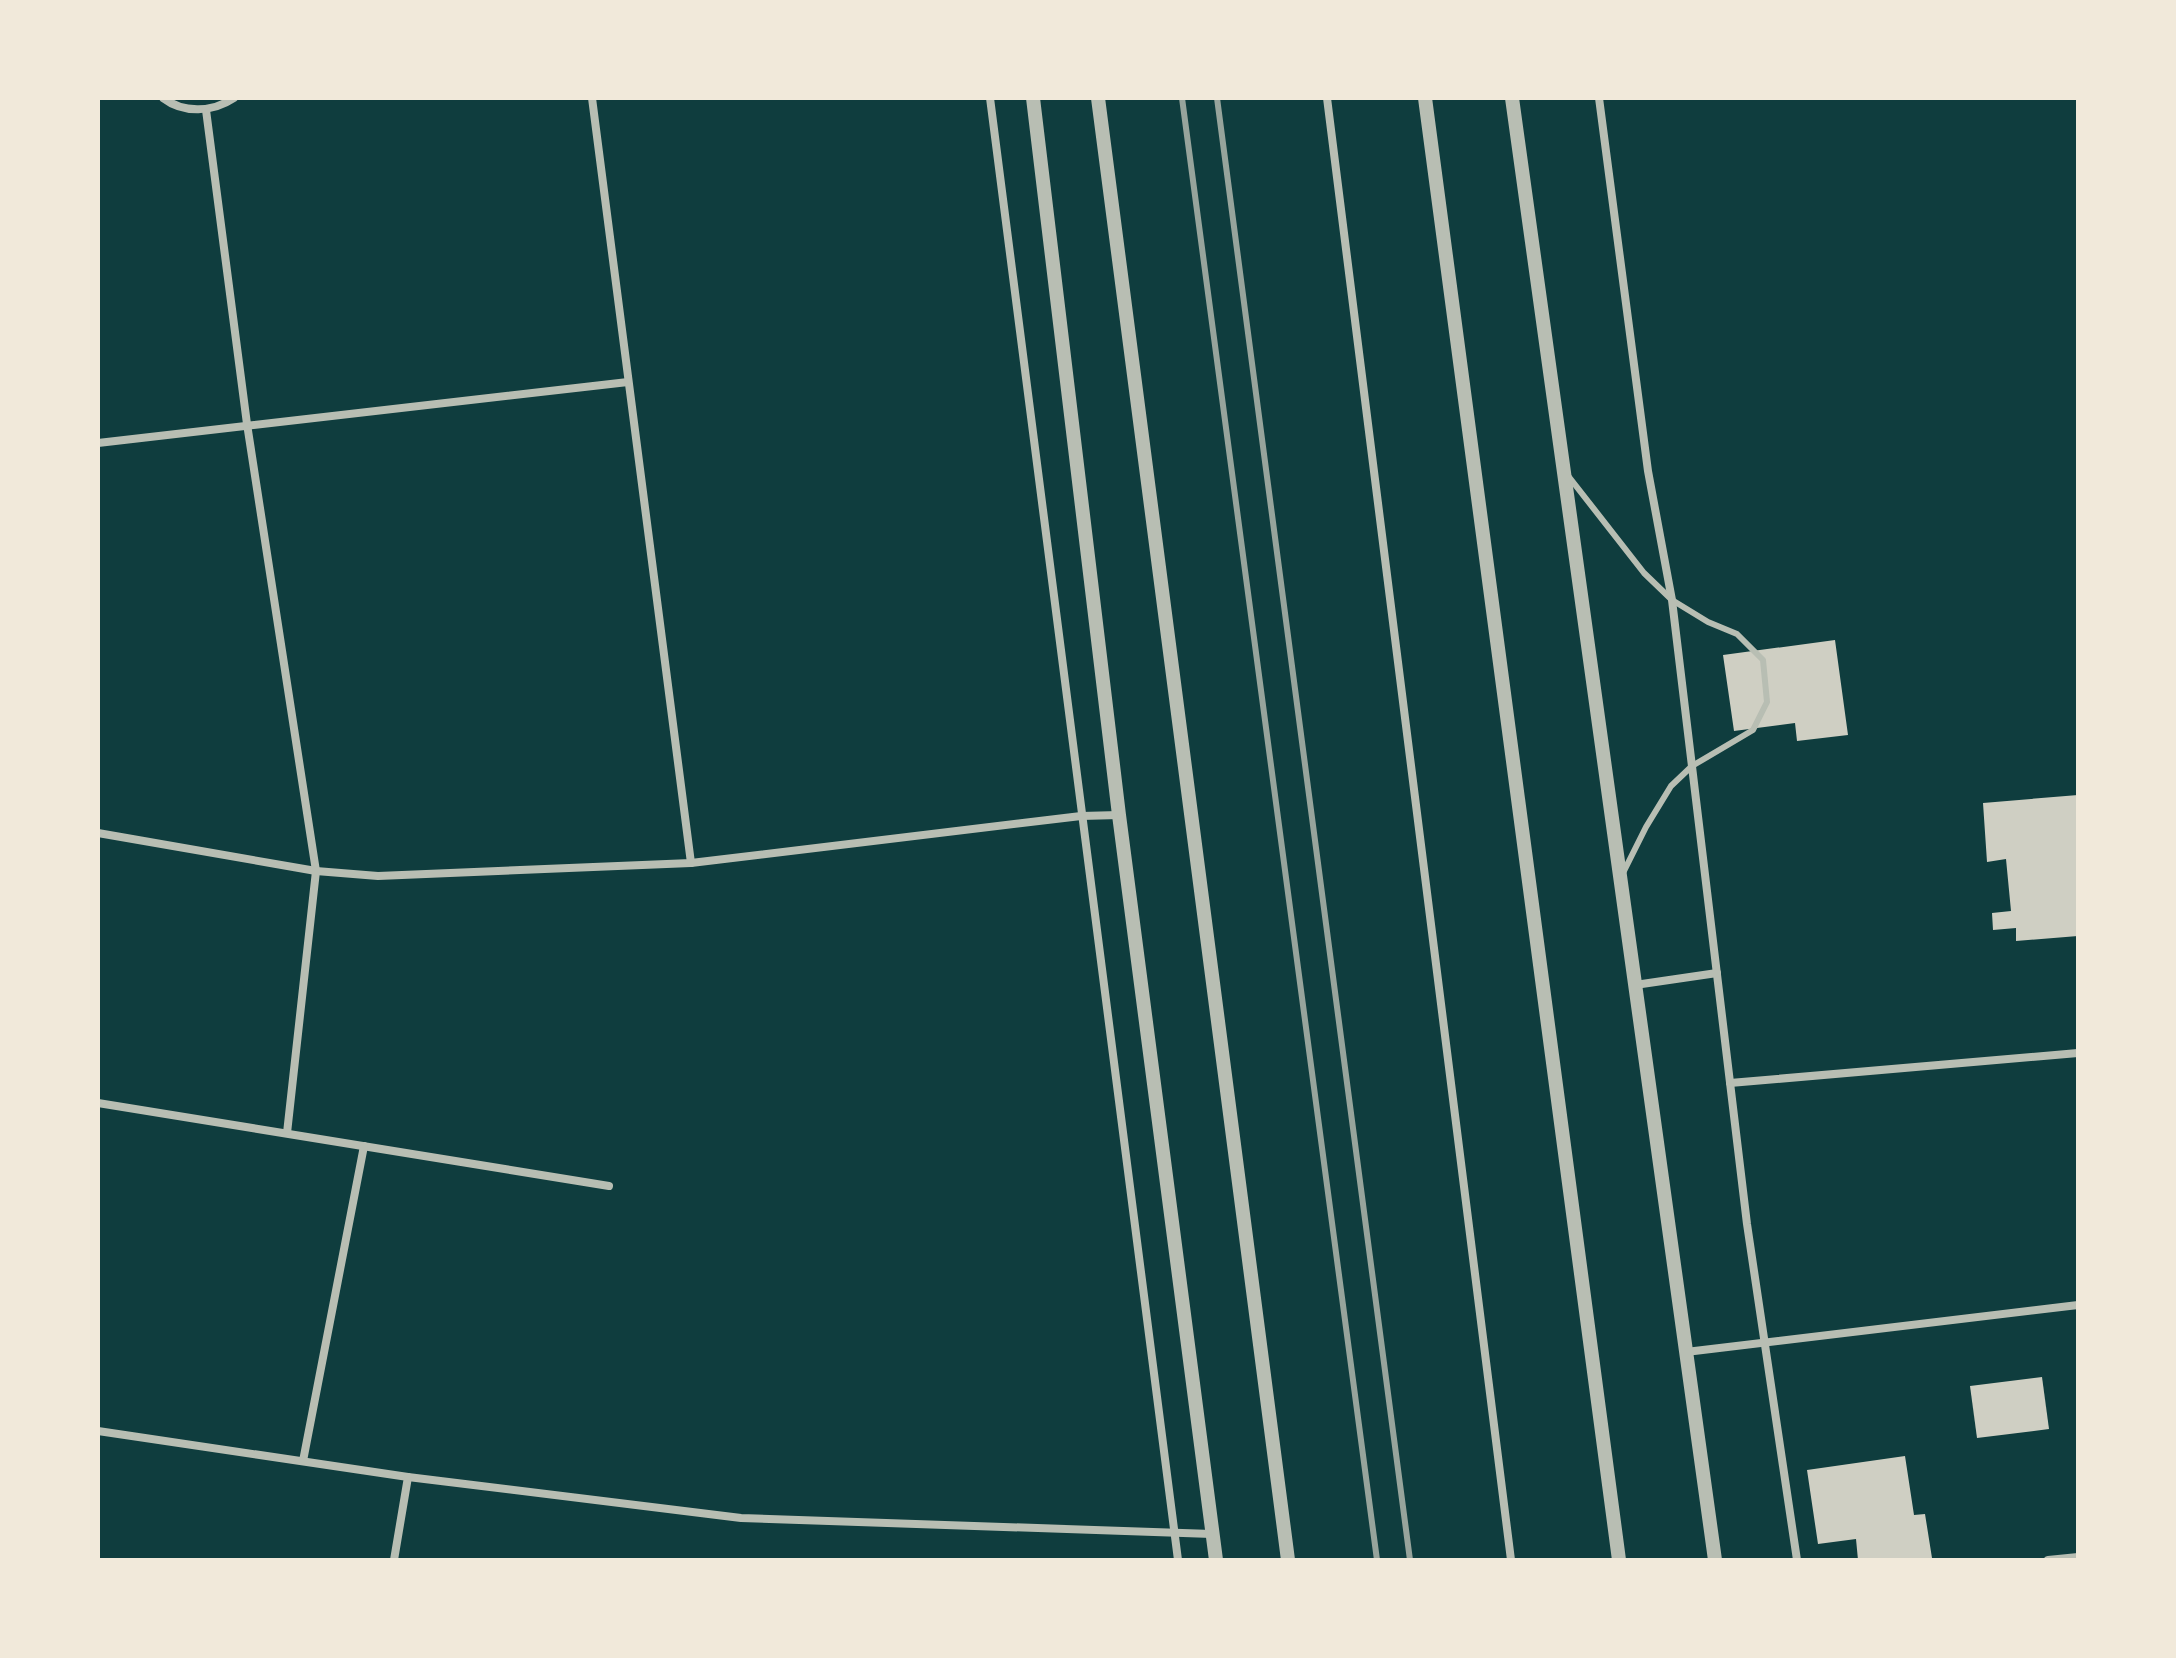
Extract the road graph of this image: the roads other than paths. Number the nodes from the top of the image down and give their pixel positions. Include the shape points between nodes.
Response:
1 (163, 98) edge
2 (234, 98) edge
3 (592, 98) edge
4 (990, 98) edge
5 (1033, 98) edge
6 (1098, 98) edge
7 (1327, 98) edge
8 (1425, 98) edge
9 (1512, 98) edge
10 (1599, 98) edge
11 (206, 110) junction
12 (628, 382) junction
13 (247, 424) junction
14 (98, 443) edge
15 (1562, 468) junction
16 (1672, 600) junction
17 (1692, 766) junction
18 (1119, 815) junction
19 (1081, 816) junction
20 (98, 833) edge
21 (691, 863) junction
22 (316, 871) junction
23 (1621, 878) junction
24 (1717, 973) junction
25 (1635, 985) junction
26 (2078, 1053) edge
27 (1730, 1083) junction
28 (98, 1103) edge
29 (287, 1133) junction
30 (364, 1146) junction
31 (609, 1186) dead end
32 (2078, 1305) edge
33 (1765, 1343) junction
34 (1686, 1352) junction
35 (98, 1431) edge
36 (303, 1461) junction
37 (408, 1477) junction
38 (1175, 1533) junction
39 (1212, 1534) junction
40 (2078, 1557) edge
41 (394, 1560) edge
42 (1178, 1560) edge
43 (1216, 1560) edge
44 (1288, 1560) edge
45 (1511, 1560) edge
46 (1619, 1560) edge
47 (1715, 1560) edge
48 (1797, 1560) edge
49 (2048, 1560) edge

1 - 11 street
2 - 11 street
3 - 12 street
4 - 19 street
5 - 18 street
6 - 44 street
7 - 45 street
8 - 46 street
9 - 15 street
10 - 16 street via 1648,471
11 - 13 street
12 - 13 street
12 - 21 street
13 - 14 street
13 - 22 street
15 - 16 lane via 1644,573
15 - 23 street
16 - 17 street
16 - 17 lane via 1737,634 1763,660 1767,702 1753,730
17 - 23 lane via 1671,786
17 - 24 street
18 - 19 street
18 - 39 street
19 - 21 street
19 - 38 street
20 - 22 street
21 - 22 street via 378,876
22 - 29 street
23 - 25 street
24 - 25 street
24 - 27 street
25 - 34 street
26 - 27 street
27 - 33 street
28 - 29 street
29 - 30 street
30 - 31 street
30 - 36 street
32 - 33 street
33 - 34 street
33 - 48 street
34 - 47 street
35 - 36 street
36 - 37 street
37 - 38 street via 741,1518
37 - 41 street
38 - 39 street
38 - 42 street
39 - 43 street
40 - 49 street

